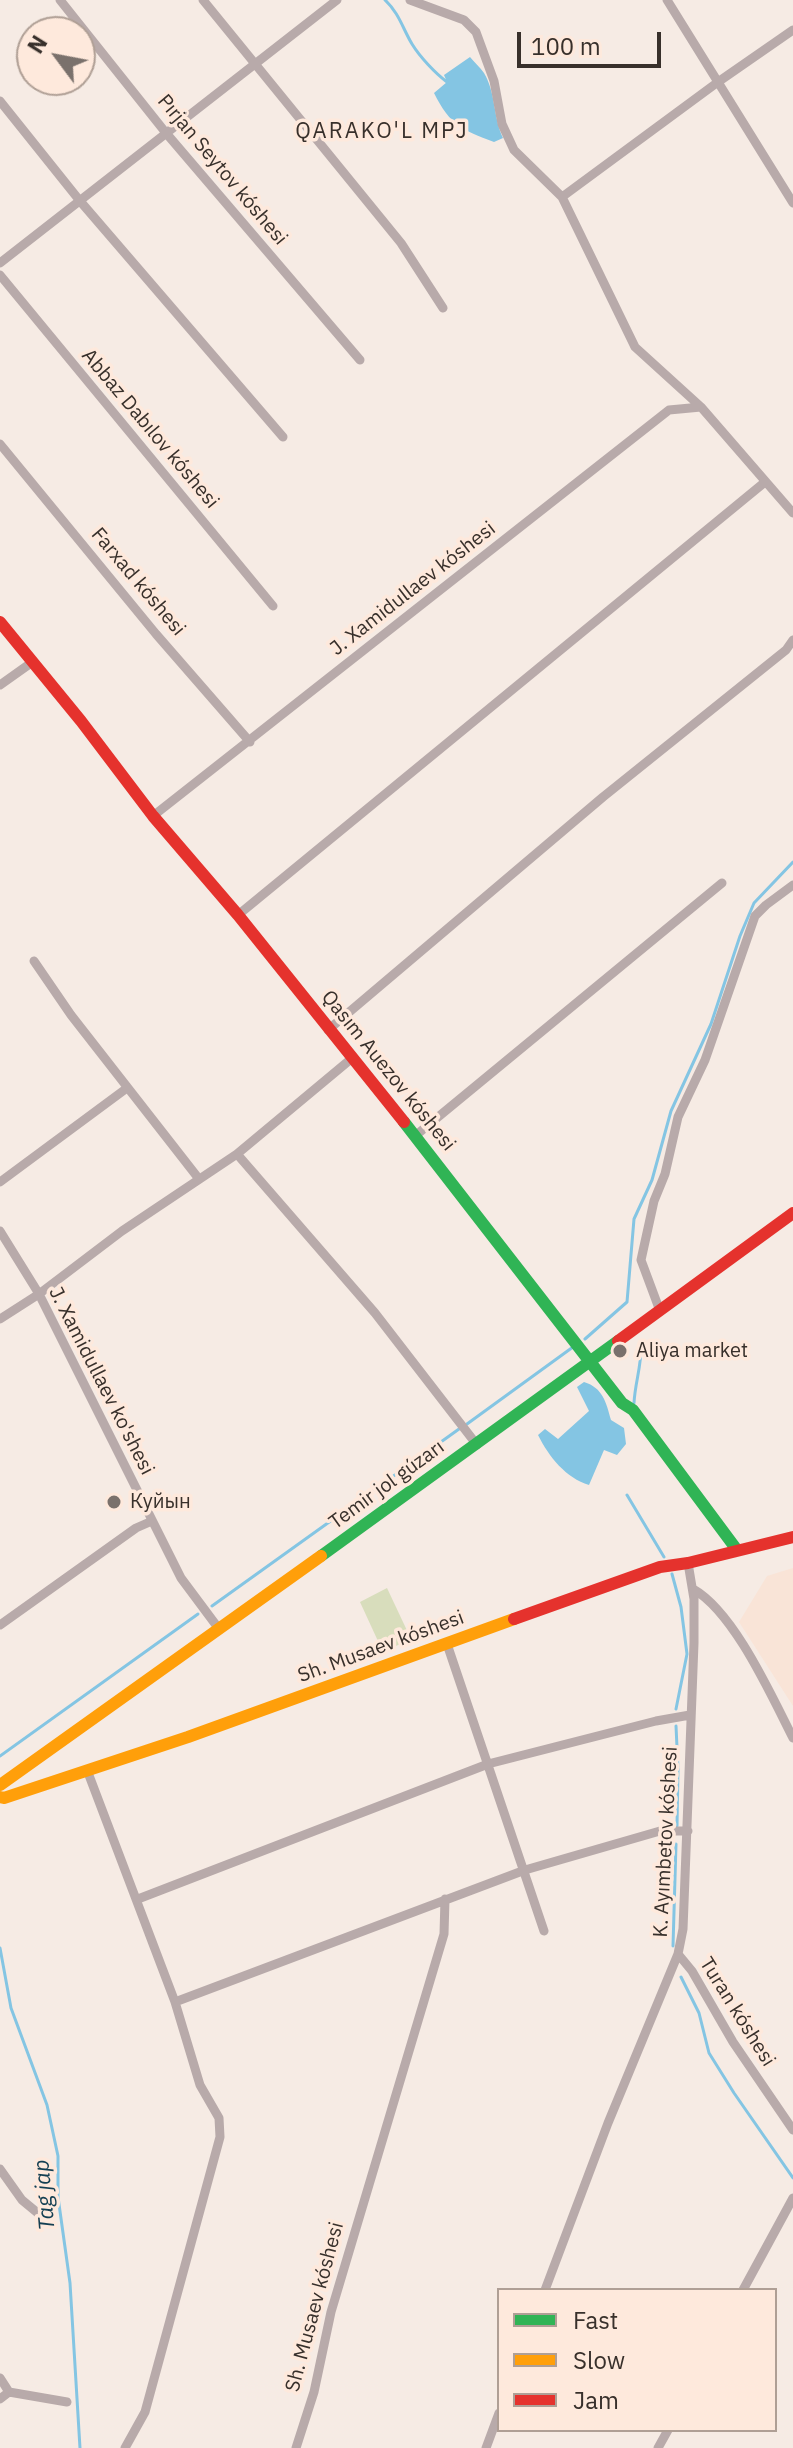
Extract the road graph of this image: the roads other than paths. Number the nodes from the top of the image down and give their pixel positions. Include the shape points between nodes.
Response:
1 (60, 0) edge
2 (203, 0) edge
3 (337, 0) edge
4 (410, 0) edge
5 (667, 0) edge
6 (793, 30) edge
7 (254, 63) junction
8 (718, 82) junction
9 (0, 101) edge
10 (166, 133) junction
11 (562, 197) junction
12 (80, 201) junction
13 (793, 203) edge
14 (0, 263) edge
15 (0, 275) edge
16 (443, 308) dead end
17 (360, 360) dead end
18 (701, 407) junction
19 (283, 437) dead end
20 (0, 444) edge
21 (765, 482) junction
22 (793, 513) edge
23 (273, 606) dead end
24 (0, 622) edge
25 (793, 640) edge
26 (31, 663) junction
27 (0, 685) edge
28 (250, 742) junction
29 (153, 816) junction
30 (722, 883) dead end
31 (793, 885) edge
32 (238, 915) junction
33 (34, 961) dead end
34 (328, 1030) junction
35 (351, 1059) junction
36 (127, 1088) junction
37 (415, 1136) junction
38 (237, 1154) junction
39 (199, 1179) junction
40 (0, 1182) edge
41 (793, 1213) edge
42 (0, 1231) edge
43 (39, 1294) junction
44 (660, 1311) junction
45 (0, 1319) edge
46 (592, 1362) junction
47 (477, 1445) junction
48 (152, 1521) junction
49 (793, 1537) edge
50 (737, 1550) junction
51 (688, 1563) junction
52 (693, 1589) junction
53 (0, 1625) edge
54 (219, 1629) junction
55 (447, 1644) junction
56 (690, 1715) junction
57 (793, 1738) edge
58 (488, 1764) junction
59 (87, 1770) junction
60 (0, 1785) edge
61 (0, 1797) edge
62 (688, 1831) junction
63 (525, 1870) junction
64 (138, 1899) junction
65 (445, 1899) junction
66 (544, 1931) dead end
67 (678, 1954) junction
68 (175, 2002) junction
69 (793, 2130) edge
70 (0, 2169) edge
71 (793, 2198) edge
72 (45, 2219) dead end
73 (546, 2288) edge
74 (744, 2288) edge
75 (0, 2378) edge
76 (9, 2392) junction
77 (0, 2399) edge
78 (67, 2402) dead end
79 (497, 2418) edge
80 (125, 2448) edge
81 (296, 2448) edge
82 (486, 2448) edge

1 - 10 street, Pırjan Seytov kóshesi
2 - 7 street
3 - 7 street
4 - 11 street via 464,20 476,32 514,150
5 - 8 street
6 - 8 street
7 - 10 street
7 - 16 street via 401,243
8 - 11 street
8 - 13 street
9 - 12 street
10 - 12 street
10 - 17 street, Pırjan Seytov kóshesi
11 - 18 street via 635,347
12 - 14 street
12 - 19 street
15 - 23 street, Abbaz Dabılov kóshesi
18 - 21 street
18 - 28 street, J. Xamidullaev kóshesi via 669,410
20 - 28 street, Farxad kóshesi
21 - 22 street
21 - 32 street
24 - 26 street, Qasım Auezov kóshesi
25 - 34 street
26 - 27 street
26 - 29 street, Qasım Auezov kóshesi
28 - 29 street, J. Xamidullaev kóshesi
29 - 32 street, Qasım Auezov kóshesi
30 - 37 street
31 - 44 street via 755,916 705,1060 678,1117 641,1260
32 - 34 street, Qasım Auezov kóshesi
33 - 36 street
34 - 35 street, Qasım Auezov kóshesi
35 - 37 street, Qasım Auezov kóshesi
35 - 38 street
36 - 39 street
36 - 40 street
37 - 46 street, Qasım Auezov kóshesi
38 - 39 street
38 - 47 street via 375,1313
39 - 43 street
41 - 44 street, Temir jol gúzarı
42 - 43 street, J. Xamidullaev ko'shesi
43 - 45 street
43 - 48 street, J. Xamidullaev ko'shesi
44 - 46 street, Temir jol gúzarı
46 - 47 street, Temir jol gúzarı
46 - 50 street, Qasım Auezov kóshesi
47 - 54 street, Temir jol gúzarı
48 - 53 street
48 - 54 street, J. Xamidullaev ko'shesi via 181,1578
49 - 50 street, Sh. Musaev kóshesi
50 - 51 street, Sh. Musaev kóshesi
51 - 52 street, K. Ayımbetov kóshesi
51 - 55 street, Sh. Musaev kóshesi via 660,1567
52 - 56 street, K. Ayımbetov kóshesi
52 - 57 street via 705,1596 748,1651
54 - 60 street, Temir jol gúzarı
55 - 58 street
55 - 59 street, Sh. Musaev kóshesi
56 - 58 street
56 - 62 street, K. Ayımbetov kóshesi
58 - 63 street
58 - 64 street
59 - 61 street, Sh. Musaev kóshesi
59 - 64 street
62 - 63 street via 660,1831
62 - 67 street, K. Ayımbetov kóshesi
63 - 65 street
63 - 66 street
64 - 68 street
65 - 68 street
65 - 81 street, Sh. Musaev kóshesi via 444,1934
67 - 69 street, Turan kóshesi
67 - 73 street, K. Ayımbetov kóshesi
68 - 80 street via 200,2085 219,2118 220,2137 145,2412
70 - 72 street via 22,2200
71 - 74 street
75 - 76 street
76 - 77 street
76 - 78 street
79 - 82 street

